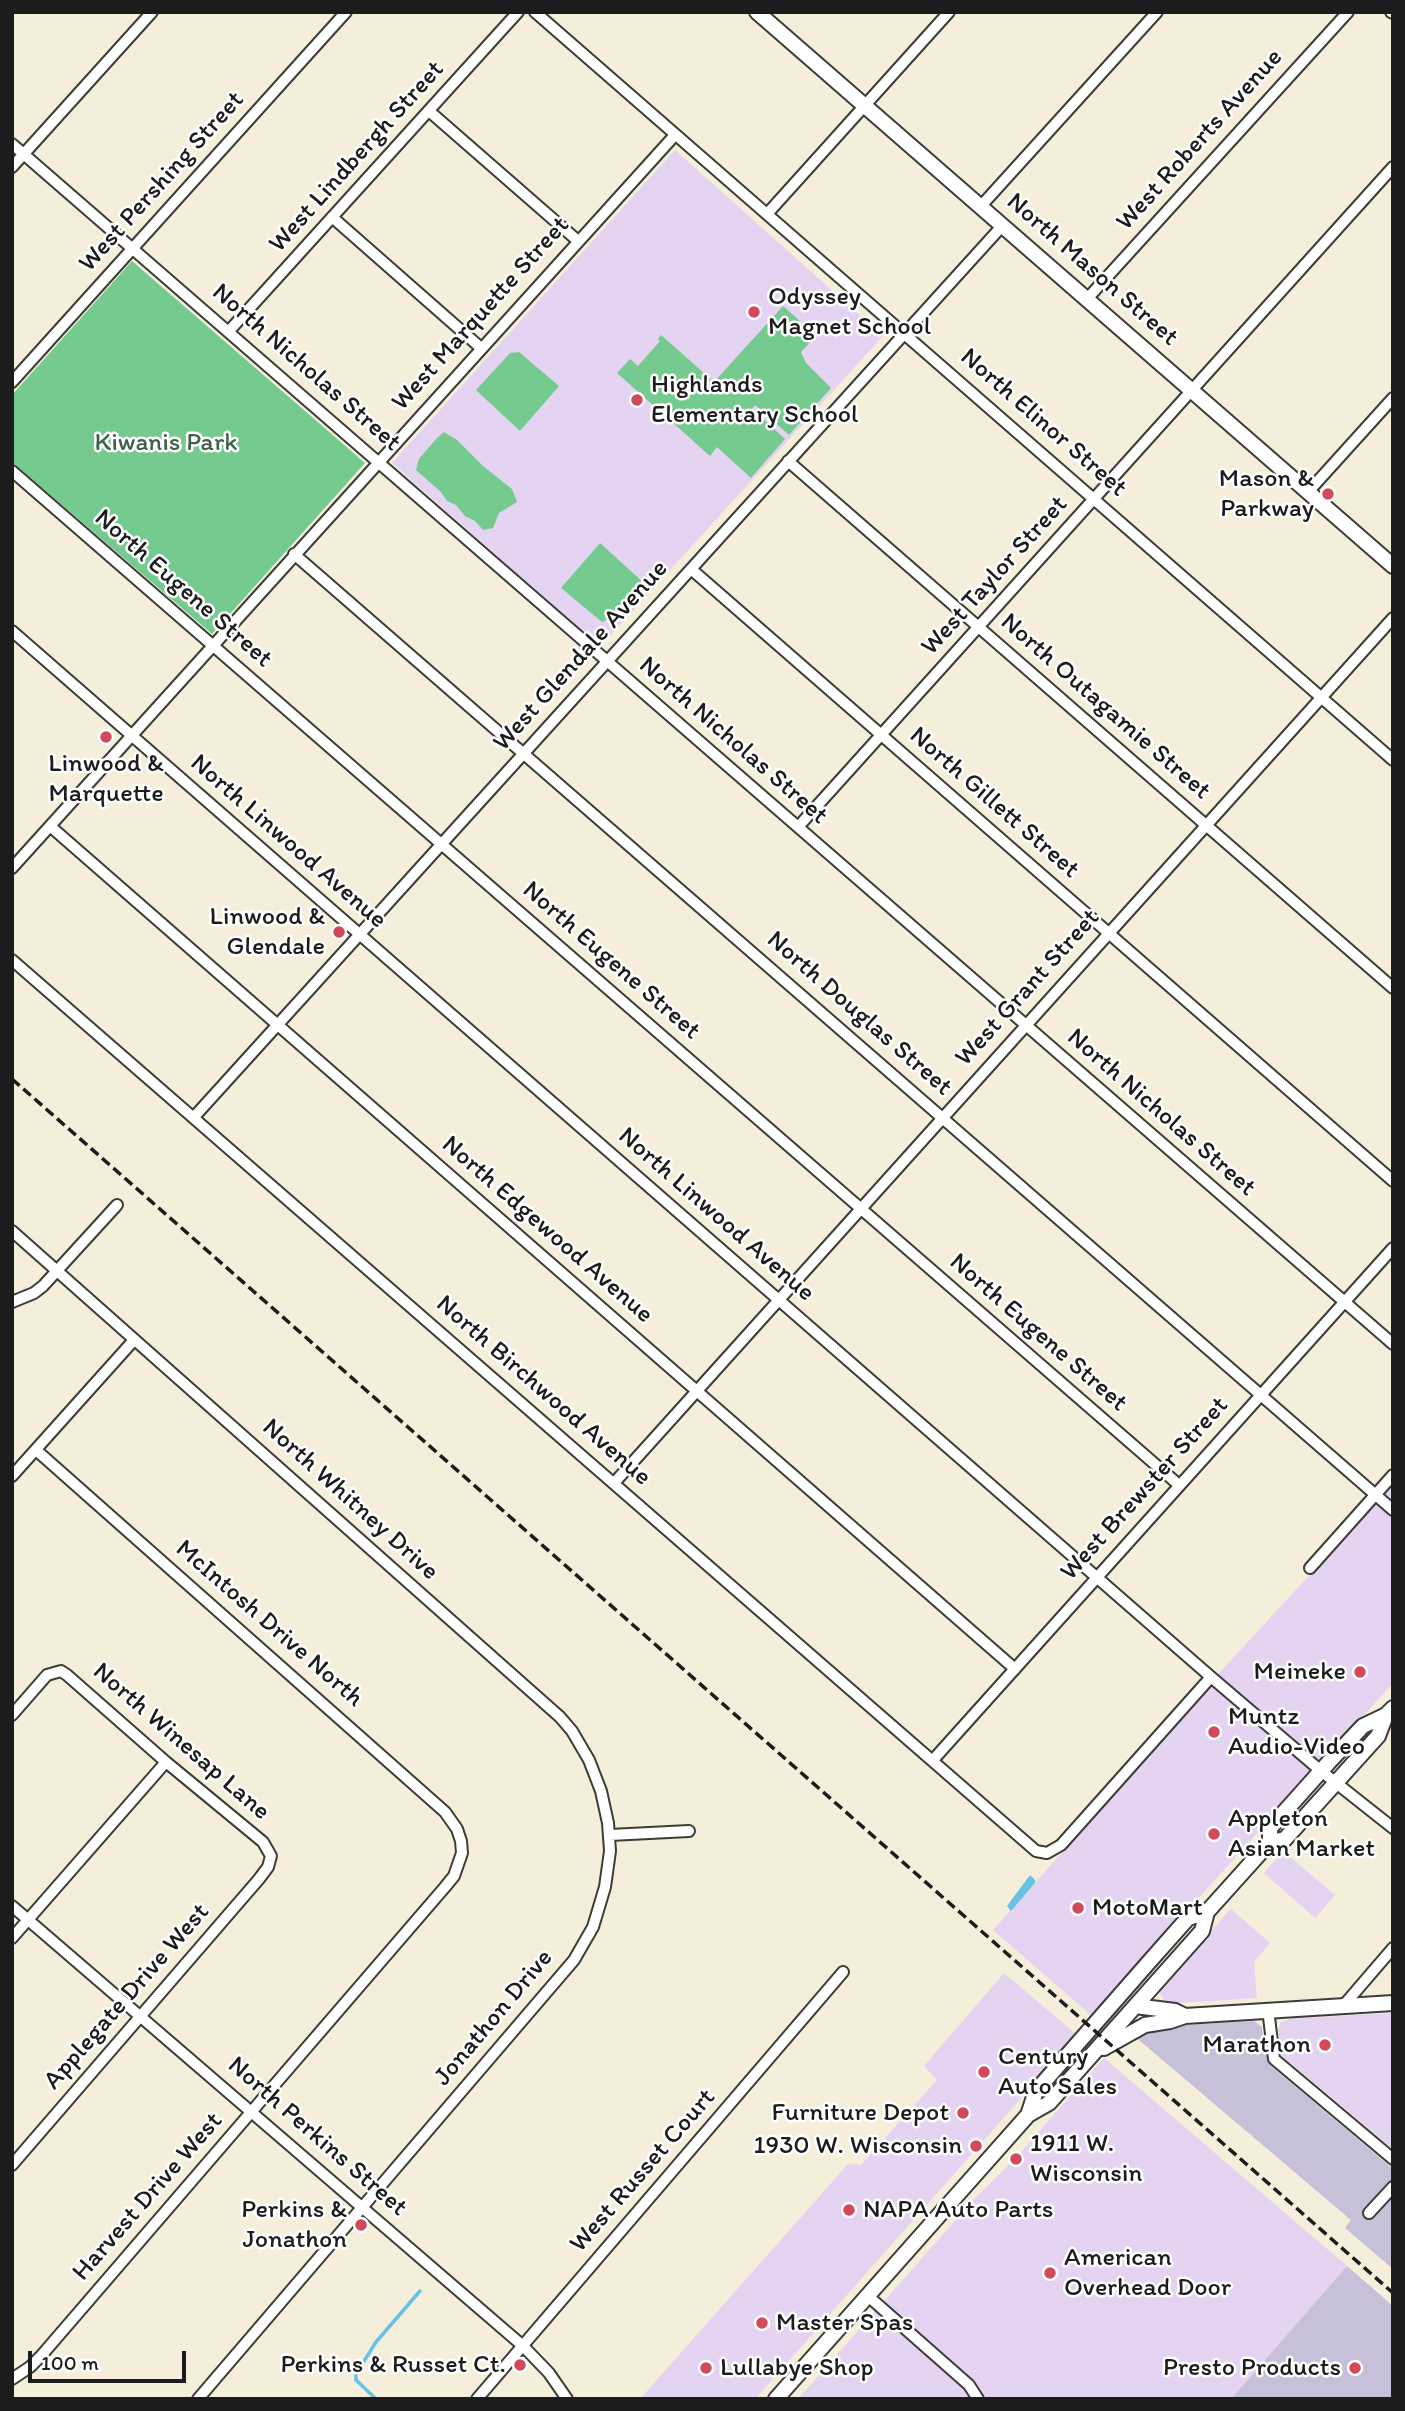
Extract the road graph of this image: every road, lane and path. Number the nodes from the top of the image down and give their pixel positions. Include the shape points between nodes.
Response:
1 (152, 12) edge
2 (345, 12) edge
3 (518, 12) edge
4 (535, 12) edge
5 (950, 12) edge
6 (1157, 12) edge
7 (1348, 12) edge
8 (764, 14) edge
9 (865, 105) junction
10 (429, 111) junction
11 (675, 135) junction
12 (12, 144) edge
13 (24, 154) junction
14 (12, 167) edge
15 (1393, 167) edge
16 (981, 206) junction
17 (767, 214) junction
18 (332, 217) junction
19 (1003, 225) junction
20 (578, 241) junction
21 (133, 248) junction
22 (1087, 299) junction
23 (229, 331) junction
24 (905, 332) junction
25 (481, 348) junction
26 (12, 382) edge
27 (1191, 390) junction
28 (1393, 398) edge
29 (788, 461) junction
30 (378, 462) junction
31 (12, 471) edge
32 (1308, 492) junction
33 (1095, 500) junction
34 (295, 554) junction
35 (1393, 566) edge
36 (691, 569) junction
37 (1393, 618) edge
38 (979, 627) junction
39 (12, 631) edge
40 (213, 645) junction
41 (607, 662) junction
42 (1322, 698) junction
43 (881, 735) junction
44 (130, 736) junction
45 (524, 753) junction
46 (1393, 760) edge
47 (50, 826) junction
48 (1206, 826) junction
49 (798, 827) junction
50 (442, 844) junction
51 (12, 868) edge
52 (1109, 933) junction
53 (360, 934) junction
54 (12, 960) edge
55 (1393, 988) edge
56 (278, 1025) junction
57 (1026, 1025) junction
58 (194, 1117) junction
59 (943, 1117) junction
60 (1393, 1181) edge
61 (117, 1205) dead end
62 (860, 1209) junction
63 (12, 1231) edge
64 (1393, 1248) edge
65 (57, 1270) junction
66 (778, 1299) junction
67 (12, 1302) edge
68 (1344, 1303) junction
69 (134, 1340) junction
70 (1393, 1344) edge
71 (696, 1391) junction
72 (1260, 1395) junction
73 (36, 1450) junction
74 (1393, 1475) edge
75 (12, 1476) edge
76 (614, 1483) junction
77 (1179, 1485) junction
78 (1375, 1495) junction
79 (1393, 1510) edge
80 (1310, 1568) dead end
81 (1097, 1577) junction
82 (1015, 1669) junction
83 (1211, 1676) junction
84 (1389, 1711) edge
85 (12, 1715) edge
86 (933, 1760) junction
87 (166, 1762) junction
88 (1321, 1771) junction
89 (1336, 1783) junction
90 (1393, 1828) edge
91 (689, 1830) dead end
92 (610, 1835) junction
93 (461, 1841) joint
94 (1270, 1842) junction
95 (271, 1856) joint
96 (12, 1906) edge
97 (1207, 1912) junction
98 (28, 1919) junction
99 (1173, 1936) junction
100 (12, 1938) edge
101 (1393, 1948) edge
102 (843, 1972) dead end
103 (1164, 1974) junction
104 (1120, 1995) junction
105 (1393, 2003) edge
106 (1344, 2005) junction
107 (1135, 2006) junction
108 (1268, 2009) junction
109 (140, 2016) junction
110 (1185, 2016) junction
111 (1152, 2024) junction
112 (1091, 2056) junction
113 (252, 2110) junction
114 (1028, 2115) junction
115 (1393, 2158) edge
116 (12, 2165) edge
117 (1393, 2186) edge
118 (363, 2207) junction
119 (1369, 2213) dead end
120 (868, 2296) junction
121 (523, 2346) junction
122 (12, 2379) edge
123 (198, 2399) edge
124 (477, 2399) edge
125 (567, 2399) edge
126 (776, 2399) edge
127 (978, 2399) edge

1 - 13 street
2 - 21 street, West Pershing Street
3 - 10 street, West Lindbergh Street
4 - 11 street, North Elinor Street
5 - 9 street
6 - 16 street
7 - 22 street, West Roberts Avenue
8 - 9 main road, North Mason Street
9 - 16 main road, North Mason Street
9 - 17 street
10 - 18 street, West Lindbergh Street
10 - 20 street
11 - 17 street, North Elinor Street
11 - 20 street, West Marquette Street
12 - 13 street, North Nicholas Street
13 - 14 street
13 - 21 street, North Nicholas Street
15 - 27 street, West Taylor Street
16 - 19 main road, North Mason Street
17 - 24 street, North Elinor Street
18 - 23 street, West Lindbergh Street
18 - 25 street
19 - 22 main road, North Mason Street
19 - 24 street, West Glendale Avenue
20 - 25 street, West Marquette Street
21 - 23 street, North Nicholas Street
21 - 26 street, West Pershing Street
22 - 27 main road, North Mason Street
23 - 30 street, North Nicholas Street
24 - 29 street, West Glendale Avenue
24 - 33 street, North Elinor Street
25 - 30 street, West Marquette Street
27 - 32 main road, North Mason Street
27 - 33 street, West Taylor Street
28 - 32 street
29 - 36 street, West Glendale Avenue
29 - 38 street, North Outagamie Street
30 - 34 street, West Marquette Street
30 - 41 street, North Nicholas Street
31 - 40 street, North Eugene Street
32 - 35 main road, North Mason Street
33 - 38 street, West Taylor Street
33 - 42 street, North Elinor Street
34 - 40 street, West Marquette Street
34 - 45 street, North Douglas Street
36 - 41 street, West Glendale Avenue
36 - 43 street, North Gillett Street
37 - 42 street, West Grant Street
38 - 43 street, West Taylor Street
38 - 48 street, North Outagamie Street
39 - 44 street, North Linwood Avenue
40 - 44 street, West Marquette Street
40 - 50 street, North Eugene Street
41 - 45 street, West Glendale Avenue
41 - 49 street, North Nicholas Street
42 - 46 street, North Elinor Street
42 - 48 street, West Grant Street
43 - 49 street, West Taylor Street
43 - 52 street, North Gillett Street
44 - 47 street, West Marquette Street
44 - 53 street, North Linwood Avenue
45 - 50 street, West Glendale Avenue
45 - 59 street, North Douglas Street
47 - 51 street, West Marquette Street
47 - 56 street, North Edgewood Avenue
48 - 52 street, West Grant Street
48 - 55 street, North Outagamie Street
49 - 57 street, North Nicholas Street
50 - 53 street, West Glendale Avenue
50 - 62 street, North Eugene Street
52 - 57 street, West Grant Street
52 - 60 street, North Gillett Street
53 - 56 street, West Glendale Avenue
53 - 66 street, North Linwood Avenue
54 - 58 street, North Birchwood Avenue
56 - 58 street, West Glendale Avenue
56 - 71 street, North Edgewood Avenue
57 - 59 street, West Grant Street
57 - 68 street, North Nicholas Street
58 - 76 street, North Birchwood Avenue
59 - 62 street, West Grant Street
59 - 72 street, North Douglas Street
61 - 65 street
62 - 66 street, West Grant Street
62 - 77 street, North Eugene Street
63 - 65 street, North Whitney Drive
64 - 68 street, West Brewster Street
65 - 67 street via 34,1293
65 - 69 street, North Whitney Drive
66 - 71 street, West Grant Street
66 - 81 street, North Linwood Avenue
68 - 70 street, North Nicholas Street
68 - 72 street, West Brewster Street
69 - 73 street
69 - 92 street, North Whitney Drive via 560,1717 596,1775
71 - 76 street, West Grant Street
71 - 82 street, North Edgewood Avenue
72 - 77 street, West Brewster Street
72 - 78 street, North Douglas Street
73 - 75 street
73 - 93 street, McIntosh Drive North via 417,1786 452,1820
74 - 78 street
76 - 86 street, North Birchwood Avenue
77 - 81 street, West Brewster Street
78 - 79 street, North Douglas Street
78 - 80 street
81 - 82 street, West Brewster Street
81 - 83 street, North Linwood Avenue
82 - 86 street, West Brewster Street
83 - 86 street, North Birchwood Avenue via 1061,1845 1047,1853 1036,1851
83 - 88 street, North Linwood Avenue
84 - 88 main road via 1363,1726
84 - 89 main road via 1378,1736
85 - 87 street, North Winesap Lane via 41,1680 61,1671
87 - 95 street, North Winesap Lane via 263,1842
87 - 98 street
88 - 89 street, North Linwood Avenue
88 - 94 main road via 1270,1828
89 - 90 street, North Linwood Avenue
89 - 94 main road via 1285,1839
91 - 92 street
92 - 118 street, Jonathon Drive via 605,1887 593,1927 574,1960
93 - 113 street, Harvest Drive West via 454,1876
94 - 97 main road
95 - 109 street, Applegate Drive West via 259,1879
96 - 98 street, North Perkins Street
97 - 99 main road via 1188,1918
97 - 103 main road via 1202,1931
98 - 100 street
98 - 109 street, North Perkins Street
99 - 103 main road via 1179,1945
99 - 104 main road
101 - 106 street
102 - 121 street, West Russet Court
103 - 107 main road
104 - 107 main road
104 - 114 main road via 1036,2091
105 - 106 main road
106 - 108 main road
107 - 110 main road
107 - 111 main road
107 - 112 main road
108 - 110 main road
108 - 115 street via 1274,2059
109 - 113 street, North Perkins Street
109 - 116 street, Applegate Drive West
110 - 111 main road
111 - 112 main road
112 - 114 main road via 1049,2103
113 - 118 street, North Perkins Street
113 - 122 street, Harvest Drive West via 40,2356
114 - 120 main road
117 - 119 street
118 - 121 street, North Perkins Street
118 - 123 street, Jonathon Drive
120 - 126 main road
120 - 127 street via 969,2385
121 - 124 street, West Russet Court
121 - 125 street, North Perkins Street

